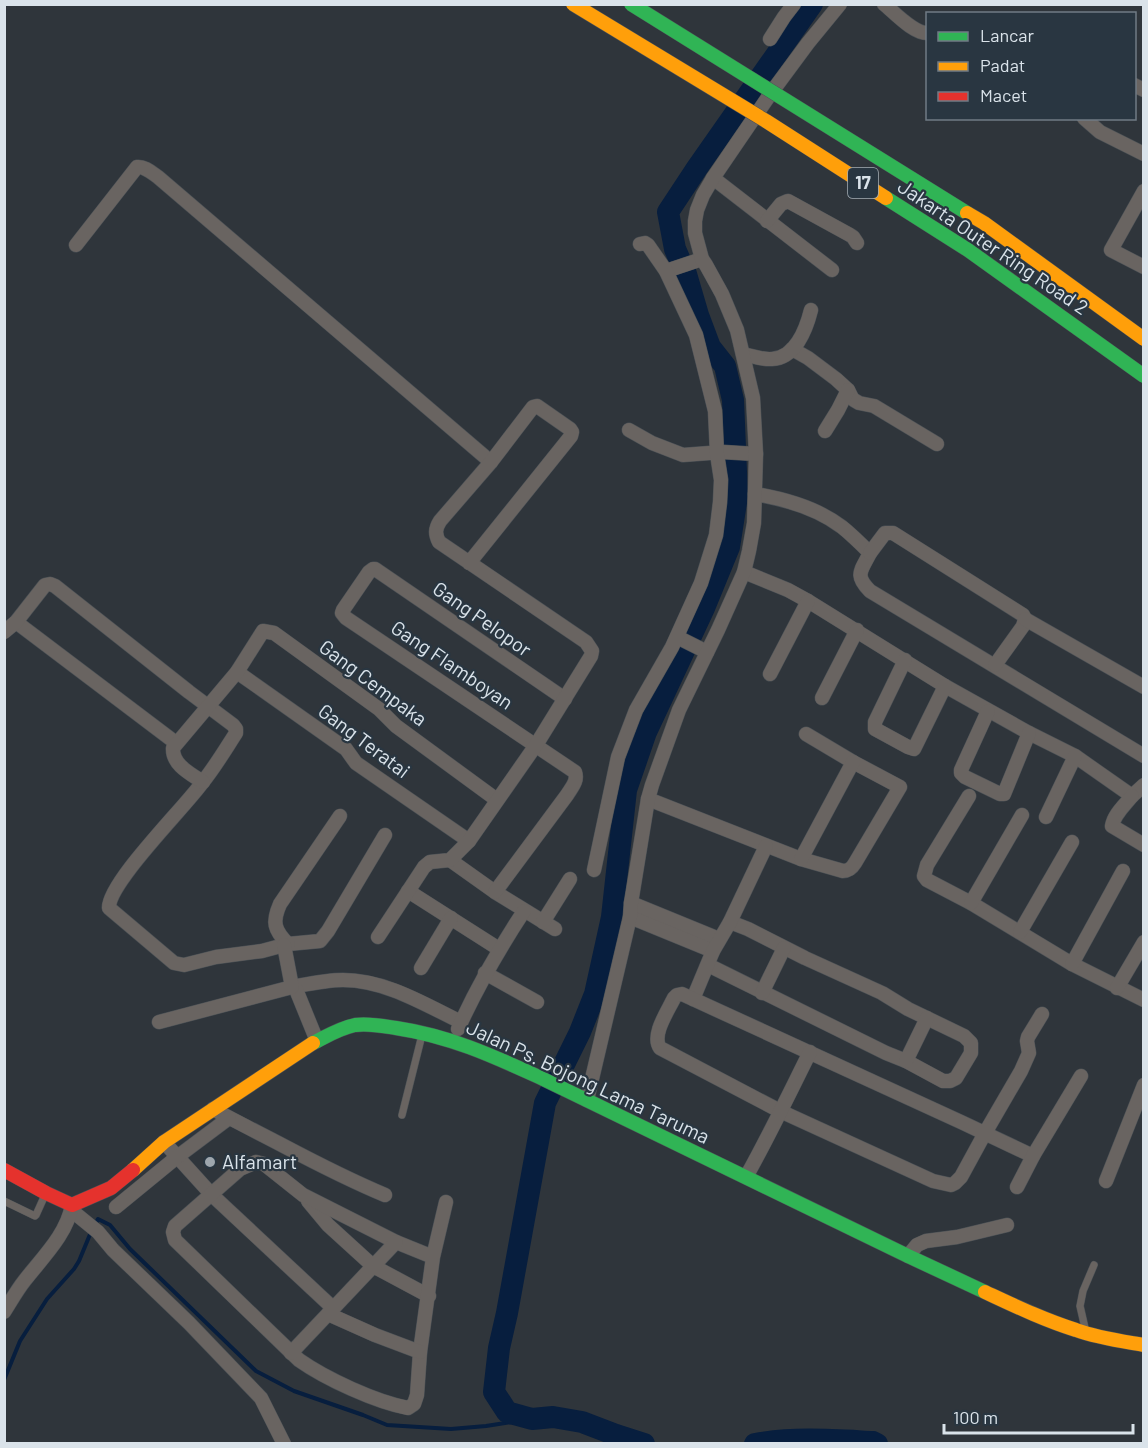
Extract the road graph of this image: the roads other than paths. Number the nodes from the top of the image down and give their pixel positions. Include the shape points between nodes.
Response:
1 (573, 4) edge
2 (631, 4) edge
3 (794, 4) edge
4 (840, 4) edge
5 (884, 4) edge
6 (926, 33) edge
7 (770, 39) dead end
8 (1086, 120) edge
9 (1143, 154) edge
10 (713, 178) junction
11 (1143, 191) edge
12 (767, 220) junction
13 (857, 243) dead end
14 (640, 244) dead end
15 (76, 245) dead end
16 (697, 261) junction
17 (1143, 267) edge
18 (668, 270) junction
19 (832, 270) dead end
20 (811, 310) dead end
21 (1143, 339) edge
22 (792, 349) junction
23 (743, 354) junction
24 (1143, 376) edge
25 (848, 390) junction
26 (629, 430) dead end
27 (825, 431) dead end
28 (937, 444) dead end
29 (720, 453) junction
30 (751, 454) junction
31 (491, 462) junction
32 (754, 494) junction
33 (870, 553) junction
34 (469, 563) junction
35 (744, 572) junction
36 (808, 601) junction
37 (346, 618) joint
38 (1025, 619) junction
39 (16, 622) junction
40 (857, 630) junction
41 (4, 632) edge
42 (679, 638) junction
43 (703, 650) junction
44 (905, 660) junction
45 (995, 665) junction
46 (237, 672) junction
47 (770, 674) dead end
48 (945, 687) junction
49 (1143, 687) edge
50 (822, 698) dead end
51 (565, 699) junction
52 (208, 707) junction
53 (988, 711) junction
54 (1029, 733) junction
55 (806, 734) dead end
56 (176, 742) junction
57 (536, 745) junction
58 (1075, 756) junction
59 (1143, 756) edge
60 (853, 762) junction
61 (203, 782) junction
62 (1143, 785) edge
63 (969, 796) dead end
64 (1132, 796) junction
65 (648, 799) junction
66 (497, 800) junction
67 (1022, 815) dead end
68 (340, 816) dead end
69 (1046, 817) dead end
70 (385, 835) dead end
71 (469, 840) junction
72 (1071, 842) dead end
73 (1143, 845) edge
74 (765, 846) junction
75 (801, 859) junction
76 (450, 860) junction
77 (594, 870) dead end
78 (1123, 871) dead end
79 (570, 879) dead end
80 (408, 891) junction
81 (495, 892) junction
82 (971, 903) junction
83 (630, 910) junction
84 (524, 911) junction
85 (451, 918) junction
86 (730, 922) junction
87 (1020, 932) junction
88 (378, 936) dead end
89 (1143, 942) edge
90 (286, 945) junction
91 (716, 945) junction
92 (784, 948) junction
93 (499, 949) junction
94 (1072, 964) junction
95 (708, 965) junction
96 (421, 968) dead end
97 (485, 973) junction
98 (293, 987) junction
99 (1117, 988) junction
100 (762, 993) junction
101 (693, 999) junction
102 (1143, 1000) edge
103 (537, 1002) dead end
104 (1042, 1014) dead end
105 (927, 1018) junction
106 (159, 1022) dead end
107 (461, 1022) junction
108 (422, 1032) junction
109 (317, 1041) junction
110 (454, 1041) junction
111 (810, 1052) junction
112 (906, 1061) junction
113 (1081, 1076) dead end
114 (1143, 1085) edge
115 (582, 1098) junction
116 (213, 1109) junction
117 (780, 1111) junction
118 (402, 1115) dead end
119 (229, 1118) junction
120 (985, 1133) junction
121 (164, 1142) junction
122 (1033, 1156) junction
123 (177, 1157) junction
124 (4, 1170) edge
125 (746, 1177) junction
126 (1106, 1181) dead end
127 (1017, 1186) dead end
128 (46, 1193) junction
129 (212, 1195) junction
130 (303, 1195) junction
131 (385, 1195) dead end
132 (4, 1201) edge
133 (446, 1202) dead end
134 (72, 1207) junction
135 (116, 1207) dead end
136 (1007, 1225) dead end
137 (396, 1242) junction
138 (908, 1256) junction
139 (433, 1257) junction
140 (1094, 1265) dead end
141 (373, 1266) junction
142 (429, 1296) junction
143 (330, 1311) junction
144 (4, 1312) edge
145 (1086, 1334) junction
146 (1143, 1345) edge
147 (420, 1352) junction
148 (291, 1353) junction
149 (284, 1443) edge

1 - 24 main road, Jakarta Outer Ring Road 2 / 17, bridge via 968,250
2 - 21 main road, Jakarta Outer Ring Road 2 / 17, bridge via 984,224
3 - 7 street
4 - 10 street via 771,93
5 - 6 street via 917,31
8 - 9 street via 1100,132
10 - 12 street
10 - 16 street via 697,210
11 - 17 street via 1111,250
12 - 13 street via 788,201 850,235
12 - 19 street
14 - 18 street via 648,245
15 - 31 street via 137,167 145,168
16 - 18 street
16 - 23 street via 706,264 722,294
18 - 29 street via 696,335 715,411
20 - 22 street via 804,332
22 - 23 street via 784,356 768,360
22 - 25 street
23 - 30 street via 753,398
25 - 27 street
25 - 28 street via 854,400 874,406
26 - 29 street via 683,455
29 - 30 street
29 - 42 street via 716,535
30 - 32 street
31 - 34 street via 435,532 439,542
31 - 34 street via 537,405 572,432
32 - 33 street via 786,500 818,513 841,526
32 - 35 street via 754,523
33 - 38 street via 885,533 893,533
33 - 45 street via 860,573 862,583 870,591
34 - 51 street via 586,642 591,656
35 - 36 street
35 - 43 street
36 - 40 street
36 - 47 street
37 - 51 street, Gang Pelopor via 343,610 371,570 377,570
37 - 57 street, Gang Flamboyan
38 - 45 street
38 - 49 street
39 - 41 street
39 - 52 street via 45,585 55,586
39 - 56 street
40 - 44 street
40 - 50 street
42 - 43 street
42 - 77 street via 636,710 618,757
43 - 65 street
44 - 48 street
44 - 48 street via 875,729 914,749
45 - 59 street
46 - 52 street
46 - 66 street, Gang Cempaka via 263,631 274,633
46 - 71 street, Gang Teratai via 346,749 356,763
48 - 53 street
51 - 57 street
52 - 56 street
52 - 61 street via 233,725 236,733
53 - 54 street
53 - 54 street via 961,770 971,780 1005,794
54 - 58 street
55 - 60 street
56 - 61 street via 172,754 175,760
57 - 66 street
57 - 81 street, Gang Flamboyan via 575,772 575,782
58 - 64 street
58 - 69 street
60 - 75 street
60 - 75 street via 900,788 851,868 843,871
61 - 90 street via 140,855 112,895 109,908 178,965
62 - 64 street
63 - 82 street via 924,876
64 - 73 street via 1112,826
65 - 74 street
65 - 83 street
66 - 71 street
67 - 82 street
68 - 90 street via 280,904 274,921
70 - 90 street via 320,941
71 - 76 street
72 - 87 street
74 - 75 street
74 - 86 street
76 - 80 street via 430,862
76 - 81 street
78 - 94 street
79 - 84 street via 549,926
80 - 85 street
80 - 88 street
81 - 84 street
82 - 87 street
83 - 91 street
83 - 115 street
84 - 93 street
85 - 93 street
85 - 96 street
86 - 91 street
86 - 92 street
87 - 94 street
89 - 99 street
90 - 98 street
91 - 95 street
92 - 100 street
92 - 105 street
93 - 97 street
94 - 99 street
95 - 100 street
95 - 101 street
97 - 103 street
97 - 107 street
98 - 106 street
98 - 107 street via 362,981 382,986
98 - 109 street
99 - 102 street
100 - 112 street
101 - 111 street
101 - 117 street via 682,994 674,998 658,1031 657,1045
104 - 120 street via 1028,1037 1029,1053 1021,1071
105 - 112 street
105 - 112 street via 969,1039 971,1053 950,1082
107 - 110 street
108 - 109 main road, Jalan Ps. Bojong Lama Taruma via 357,1025
108 - 110 main road, Jalan Ps. Bojong Lama Taruma
108 - 118 lane
109 - 116 main road, Jalan Ps. Bojong Lama Taruma
110 - 115 main road, Jalan Ps. Bojong Lama Taruma
111 - 117 street
111 - 120 street
113 - 122 street
114 - 126 street
115 - 125 main road, Jalan Ps. Bojong Lama Taruma
116 - 119 street
116 - 121 main road, Jalan Ps. Bojong Lama Taruma
117 - 120 street via 951,1185 961,1177
117 - 125 street
119 - 123 street
119 - 131 street
120 - 122 street
121 - 123 street
121 - 134 main road, Jalan Ps. Bojong Lama Taruma via 111,1188
122 - 127 street
123 - 129 street
123 - 135 street
124 - 128 main road
125 - 138 main road, Jalan Ps. Bojong Lama Taruma
128 - 132 lane via 34,1216
128 - 134 main road
129 - 130 street via 240,1169 256,1162
129 - 143 street
129 - 148 street via 175,1226 175,1240
130 - 137 street
130 - 141 street via 328,1226
133 - 139 street
134 - 144 street via 65,1227
134 - 149 street via 261,1398
136 - 138 street via 926,1241
137 - 139 street
137 - 141 street
138 - 145 main road, Jalan Ps. Bojong Lama Taruma via 1041,1318
139 - 142 street
140 - 145 lane via 1080,1306
141 - 142 street
141 - 143 street
142 - 147 street
143 - 147 street via 375,1335
143 - 148 street
145 - 146 main road, Jalan Ps. Bojong Lama Taruma
147 - 148 street via 417,1395 408,1408 341,1383 308,1367

